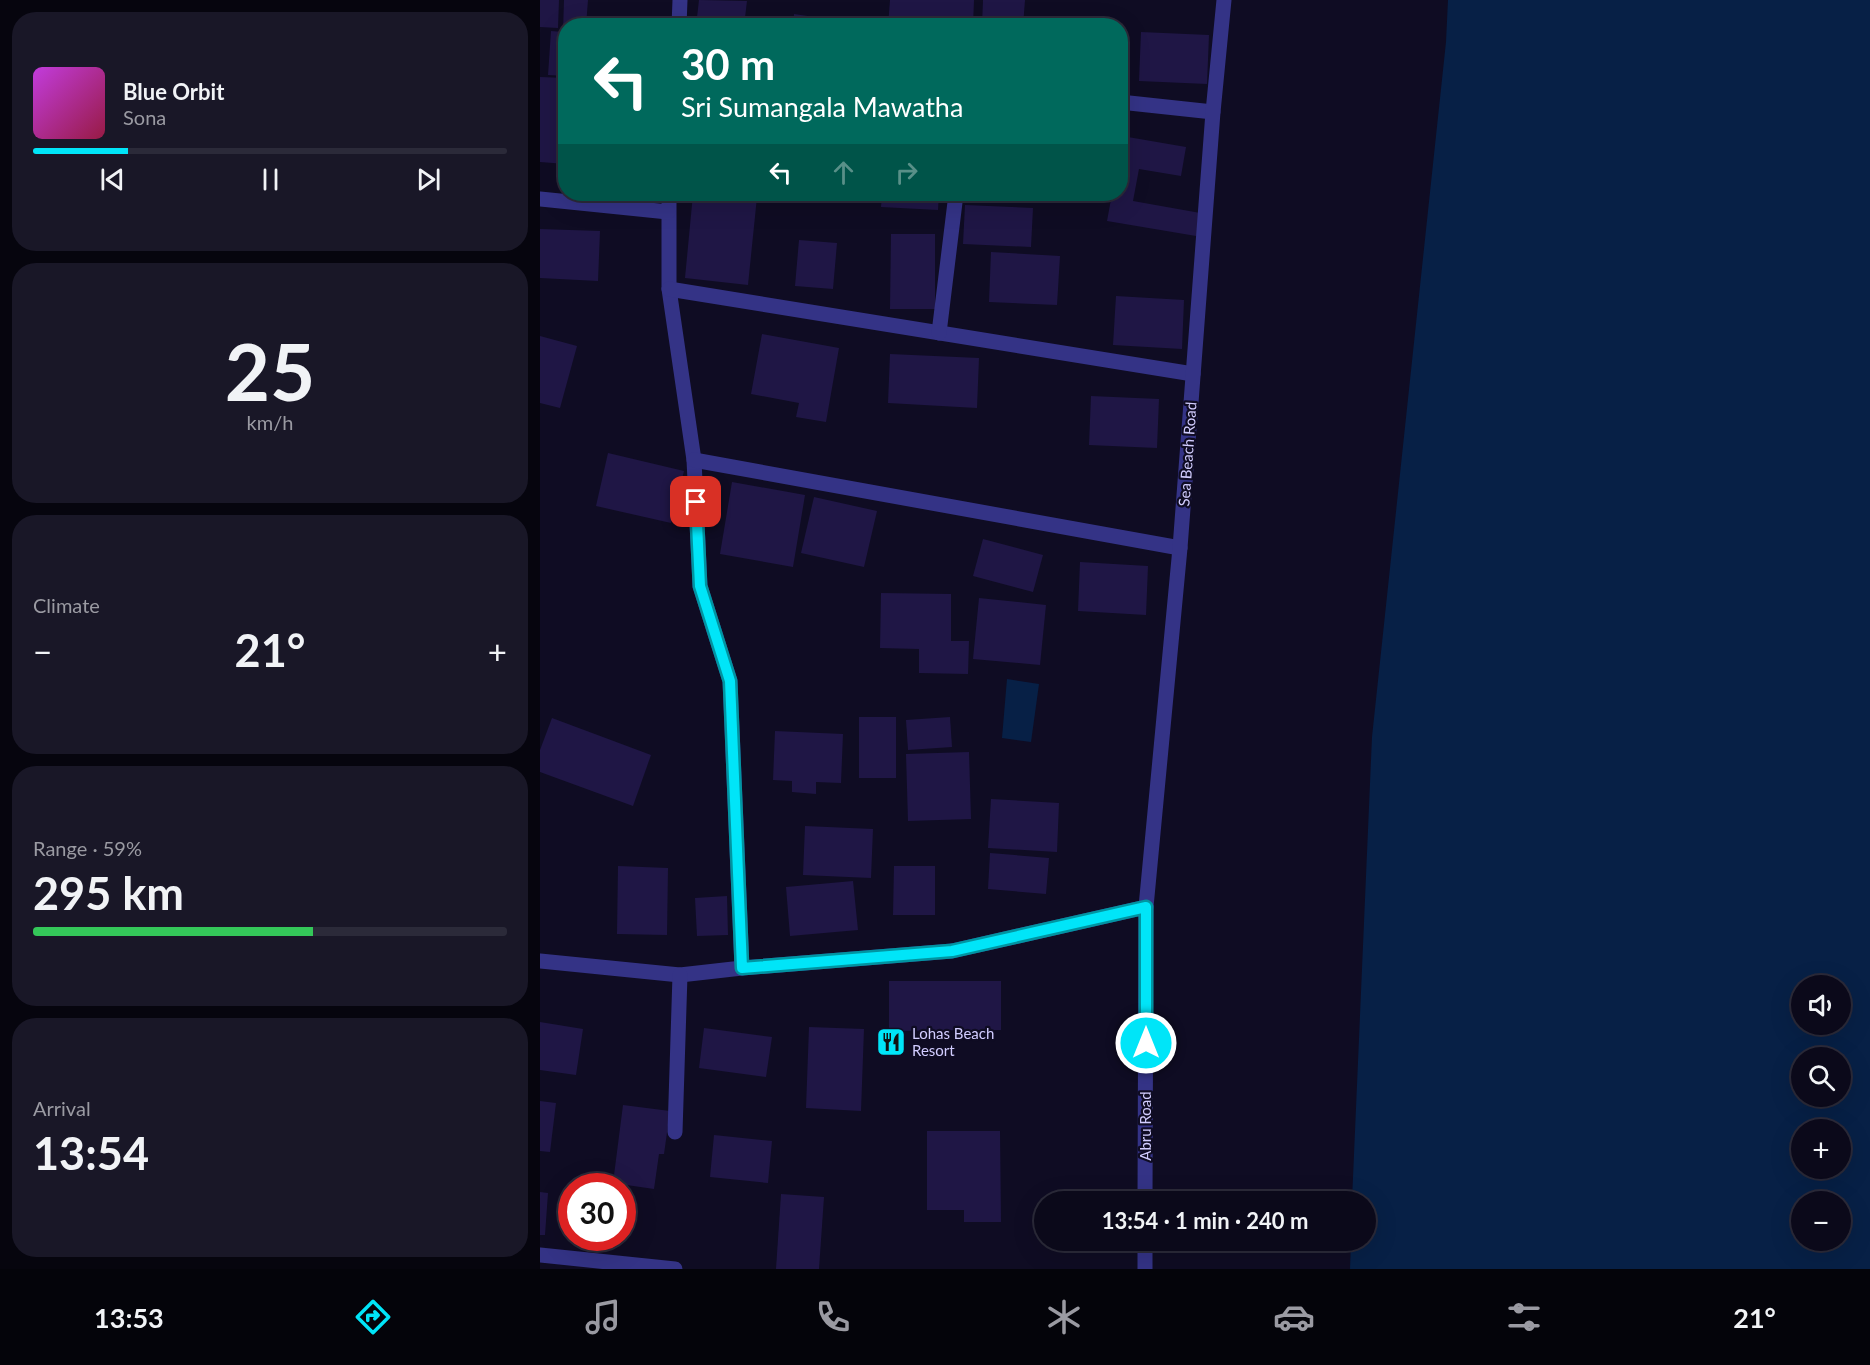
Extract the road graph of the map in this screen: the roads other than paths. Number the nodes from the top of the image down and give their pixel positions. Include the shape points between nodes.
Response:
1 (680, 0) edge
2 (1224, 0) edge
3 (679, 18) edge
4 (1128, 103) edge
5 (1213, 112) junction
6 (540, 199) edge
7 (558, 201) edge
8 (560, 201) edge
9 (669, 201) edge
10 (955, 201) edge
11 (668, 212) junction
12 (669, 289) junction
13 (939, 333) junction
14 (1193, 374) junction
15 (694, 460) junction
16 (1180, 548) junction
17 (1146, 907) junction
18 (540, 962) edge
19 (742, 968) junction
20 (680, 975) junction
21 (675, 1132) dead end
22 (1145, 1191) edge
23 (1145, 1251) edge
24 (540, 1255) edge
25 (675, 1269) edge
26 (1145, 1269) edge

1 - 3 street
2 - 5 street, Sea Beach Road
4 - 5 street
5 - 14 street, Sea Beach Road
6 - 7 street
8 - 11 street
9 - 11 street
10 - 13 street
11 - 12 street
12 - 13 street
12 - 15 street
13 - 14 street
14 - 16 street, Sea Beach Road
15 - 16 street
15 - 19 street via 700,586 730,681
16 - 17 street, Sea Beach Road
17 - 19 street via 952,951
17 - 22 street, Abru Road
18 - 20 street
19 - 20 street
20 - 21 street
23 - 26 street
24 - 25 street

